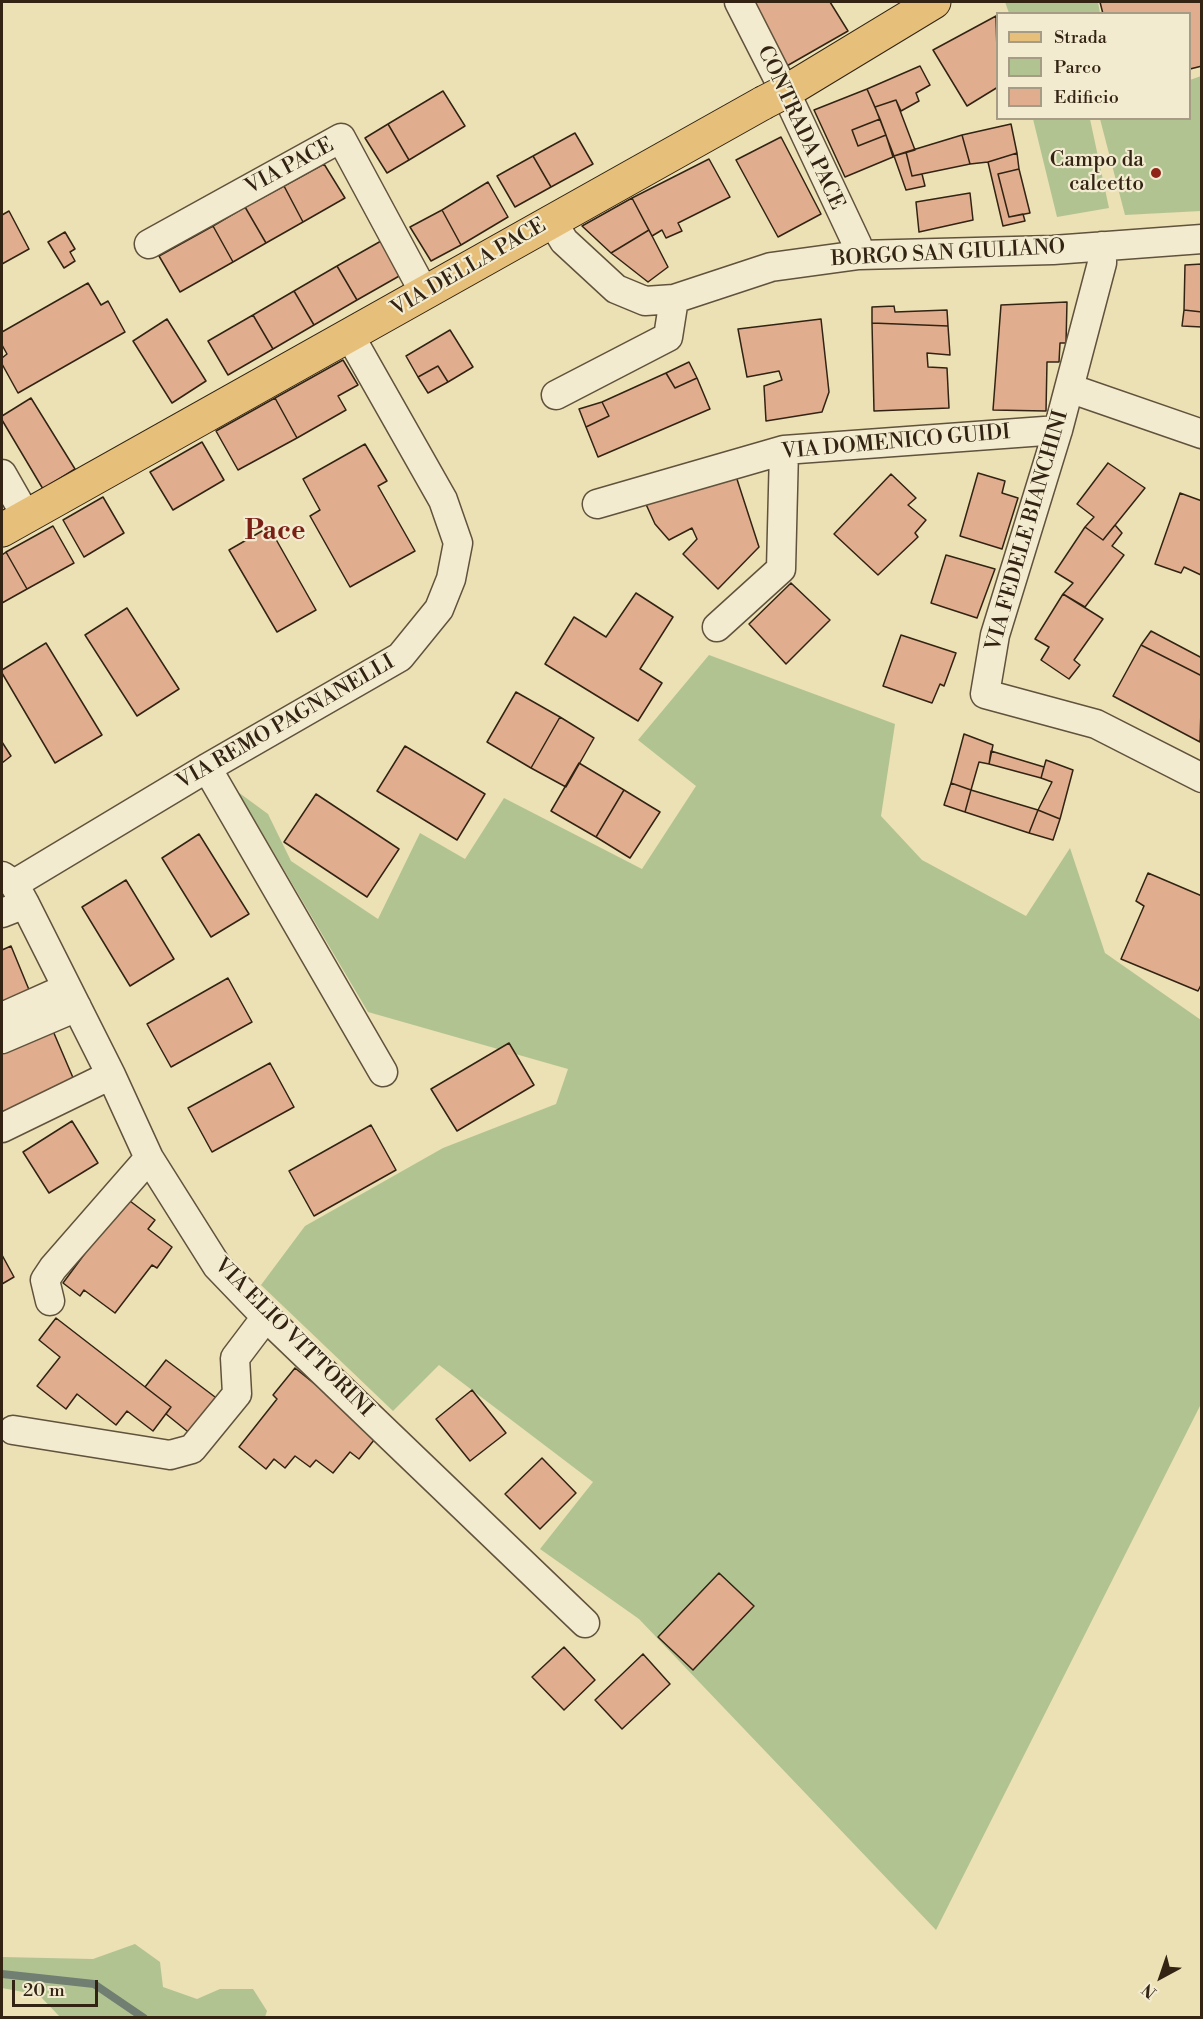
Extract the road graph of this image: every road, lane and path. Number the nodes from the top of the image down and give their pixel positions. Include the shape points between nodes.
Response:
1 (739, 2) edge
2 (934, 2) edge
3 (552, 221) junction
4 (1202, 239) edge
5 (149, 244) dead end
6 (1102, 246) junction
7 (859, 255) junction
8 (425, 294) junction
9 (674, 299) junction
10 (350, 336) junction
11 (1068, 388) junction
12 (556, 395) dead end
13 (1058, 430) junction
14 (1202, 434) edge
15 (784, 450) junction
16 (2, 474) edge
17 (597, 504) dead end
18 (14, 523) edge
19 (717, 627) dead end
20 (207, 768) junction
21 (1202, 778) edge
22 (10, 894) edge
23 (72, 997) junction
24 (2, 1017) edge
25 (2, 1039) edge
26 (383, 1072) dead end
27 (111, 1075) junction
28 (2, 1128) edge
29 (149, 1158) junction
30 (50, 1301) dead end
31 (266, 1317) junction
32 (13, 1430) dead end
33 (585, 1623) dead end

1 - 7 street, CONTRADA PACE via 792,106
2 - 3 main road, VIA DELLA PACE, bridge via 792,88
3 - 8 main road, VIA DELLA PACE
3 - 9 street, BORGO SAN GIULIANO via 564,241 616,289 645,301
4 - 6 street, BORGO SAN GIULIANO
5 - 8 street, VIA PACE via 341,138
6 - 7 street, BORGO SAN GIULIANO
6 - 11 street, VIA FEDELE BIANCHINI via 1102,262
7 - 9 street, BORGO SAN GIULIANO via 771,267
8 - 10 main road, VIA DELLA PACE
9 - 12 street via 668,337
10 - 18 main road, VIA DELLA PACE
10 - 20 street, VIA REMO PAGNANELLI via 442,500 458,543 451,579 439,609 400,657
11 - 13 street, VIA FEDELE BIANCHINI
11 - 14 street
13 - 15 street, VIA DOMENICO GUIDI
13 - 21 street, VIA FEDELE BIANCHINI via 995,635 985,694 1096,724
15 - 17 street, VIA DOMENICO GUIDI
15 - 19 street via 781,569
16 - 18 street
20 - 22 street, VIA REMO PAGNANELLI
20 - 26 street
22 - 23 street, VIA ELIO VITTORINI
23 - 24 street
23 - 25 street
23 - 27 street, VIA ELIO VITTORINI
27 - 28 street
27 - 29 street, VIA ELIO VITTORINI
29 - 30 street via 53,1268 45,1280
29 - 31 street, VIA ELIO VITTORINI via 217,1266
31 - 32 street via 235,1358 237,1394 192,1449 170,1455
31 - 33 street, VIA ELIO VITTORINI

